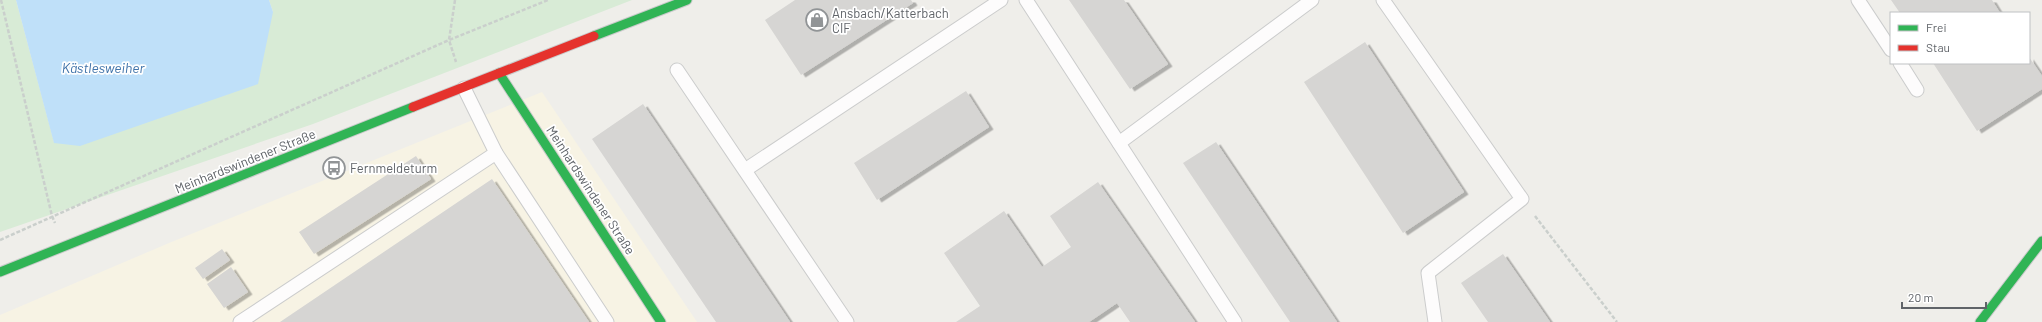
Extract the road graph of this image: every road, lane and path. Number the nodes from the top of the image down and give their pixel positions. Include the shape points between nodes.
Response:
1 (1, 0) edge
2 (454, 0) edge
3 (548, 0) edge
4 (687, 0) edge
5 (1001, 0) edge
6 (1026, 0) edge
7 (1312, 0) edge
8 (1383, 0) edge
9 (1858, 0) edge
10 (449, 40) junction
11 (1890, 48) edge
12 (1901, 64) edge
13 (677, 70) dead end
14 (499, 73) junction
15 (464, 88) junction
16 (1917, 90) dead end
17 (1119, 143) junction
18 (496, 153) junction
19 (745, 170) junction
20 (1522, 199) junction
21 (52, 216) junction
22 (0, 240) edge
23 (2042, 241) edge
24 (67, 244) junction
25 (0, 272) edge
26 (240, 322) edge
27 (607, 322) edge
28 (661, 322) edge
29 (847, 322) edge
30 (1235, 322) edge
31 (1435, 322) edge
32 (1617, 322) edge
33 (1980, 322) edge

1 - 21 path
2 - 10 path
3 - 10 path
4 - 14 street, Meinhardswindener Straße
5 - 19 lane
6 - 17 lane
7 - 17 lane
8 - 20 lane
9 - 11 lane
10 - 21 path
12 - 16 lane
13 - 19 lane
14 - 15 street, Meinhardswindener Straße
14 - 28 street, Meinhardswindener Straße
15 - 18 lane
15 - 24 street, Meinhardswindener Straße
17 - 30 lane
18 - 26 lane
18 - 27 lane
19 - 29 lane
20 - 31 lane via 1428,273
20 - 32 path
21 - 22 path
21 - 24 path
23 - 33 street
24 - 25 street, Meinhardswindener Straße

